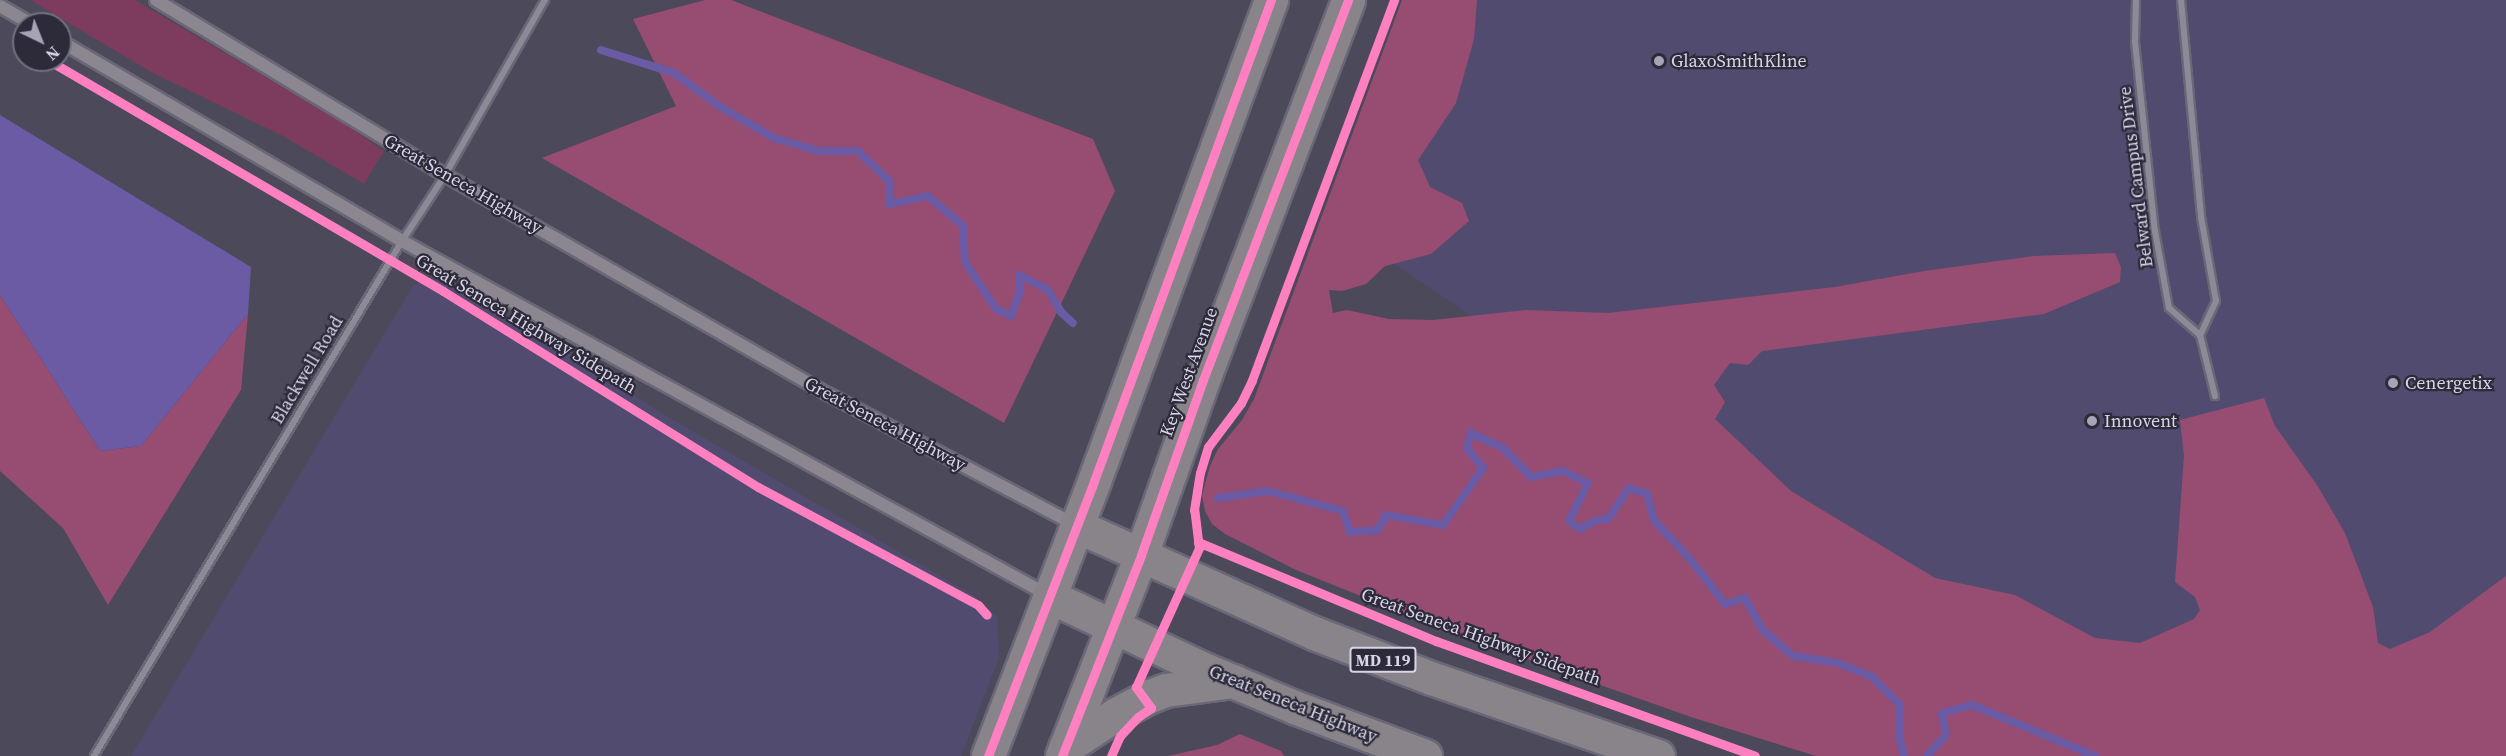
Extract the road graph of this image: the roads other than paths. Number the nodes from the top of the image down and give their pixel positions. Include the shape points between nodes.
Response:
1 (156, 0) edge
2 (545, 0) edge
3 (1270, 0) edge
4 (1348, 0) edge
5 (2136, 0) edge
6 (2181, 0) edge
7 (72, 48) edge
8 (445, 175) junction
9 (402, 241) junction
10 (2200, 335) junction
11 (2215, 396) dead end
12 (1077, 526) junction
13 (1141, 555) junction
14 (1049, 596) junction
15 (1113, 624) junction
16 (1233, 681) junction
17 (1063, 752) edge
18 (94, 756) edge
19 (988, 756) edge
20 (1425, 756) edge
21 (1658, 756) edge

1 - 8 main road, Great Seneca Highway
2 - 8 street, Blackwell Road
3 - 12 main road
4 - 13 main road, Key West Avenue via 1203,380
5 - 10 street, Belward Campus Drive via 2135,42 2152,207 2169,308
6 - 10 street via 2201,217 2216,301
7 - 9 main road, Great Seneca Highway
8 - 9 street, Blackwell Road
8 - 12 main road, Great Seneca Highway via 828,394
9 - 14 main road, Great Seneca Highway
9 - 18 street, Blackwell Road
10 - 11 street
12 - 13 main road, Great Seneca Highway / MD 119
12 - 14 main road
13 - 15 main road, Key West Avenue
13 - 21 main road, Great Seneca Highway / MD 119 via 1314,633
14 - 15 main road, Great Seneca Highway
14 - 19 main road
15 - 16 main road, Great Seneca Highway
15 - 17 main road, Key West Avenue
16 - 17 main road via 1166,690 1116,714
16 - 20 main road, Great Seneca Highway

